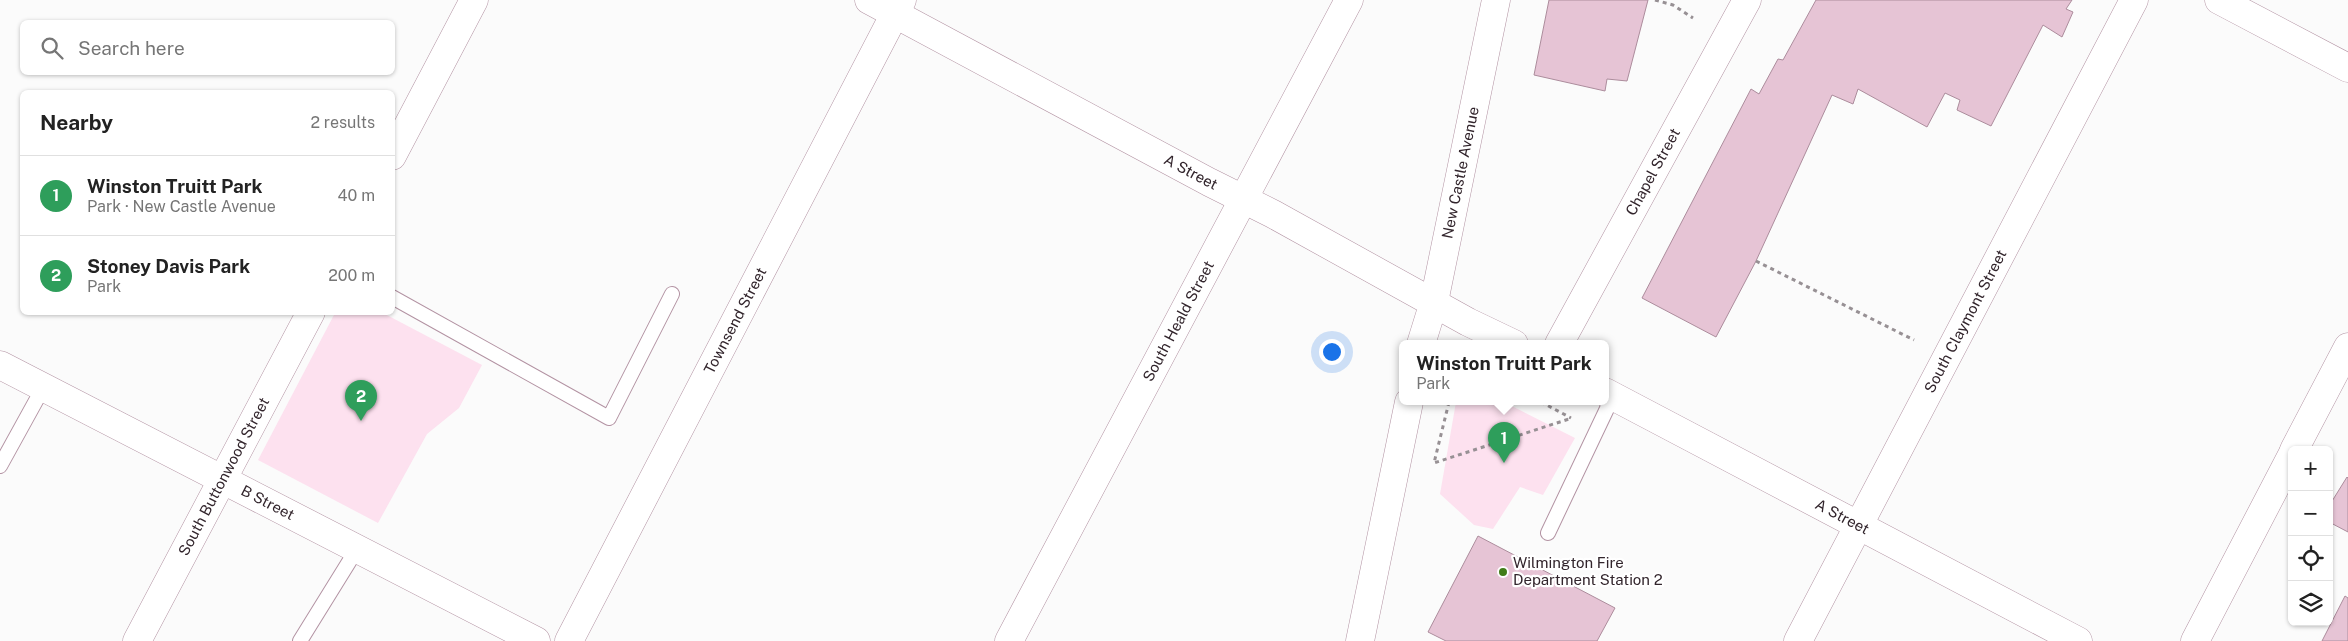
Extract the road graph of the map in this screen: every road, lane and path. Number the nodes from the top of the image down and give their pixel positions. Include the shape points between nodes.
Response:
1 (474, 0) edge
2 (869, 0) edge
3 (1349, 0) edge
4 (1496, 0) edge
5 (1655, 0) edge
6 (1747, 0) edge
7 (2134, 0) edge
8 (2219, 0) edge
9 (898, 7) edge
10 (1693, 18) dead end
11 (2348, 68) edge
12 (395, 150) edge
13 (1243, 200) junction
14 (1756, 261) dead end
15 (672, 294) dead end
16 (395, 299) edge
17 (1434, 302) junction
18 (309, 315) edge
19 (1422, 340) edge
20 (1506, 340) edge
21 (1561, 340) edge
22 (1914, 340) dead end
23 (2348, 347) edge
24 (0, 365) edge
25 (43, 388) junction
26 (1609, 394) edge
27 (1408, 405) edge
28 (1448, 405) edge
29 (1547, 405) edge
30 (1604, 405) edge
31 (2296, 446) edge
32 (2288, 463) edge
33 (0, 466) edge
34 (224, 479) junction
35 (1859, 525) junction
36 (1548, 533) dead end
37 (357, 549) junction
38 (138, 641) edge
39 (300, 641) edge
40 (536, 641) edge
41 (569, 641) edge
42 (1009, 641) edge
43 (1360, 641) edge
44 (1798, 641) edge
45 (2078, 641) edge
46 (2195, 641) edge

1 - 12 street
2 - 9 street, A Street
3 - 13 street, South Heald Street
4 - 17 street, New Castle Avenue
5 - 10 path via 1673,5
6 - 21 street, Chapel Street
7 - 35 street, South Claymont Street
8 - 11 street
9 - 13 street, A Street
9 - 41 street, Townsend Street
13 - 17 street, A Street
13 - 42 street, South Heald Street
14 - 22 path
15 - 16 lane via 609,418
17 - 19 street, New Castle Avenue
17 - 20 street, A Street
18 - 34 street, South Buttonwood Street
23 - 31 street
24 - 25 street, B Street
25 - 33 lane
25 - 34 street, B Street
26 - 35 street, A Street
27 - 43 street
28 - 29 path via 1434,463 1572,418
30 - 36 lane
32 - 46 street
34 - 37 street, B Street
34 - 38 street, South Buttonwood Street
35 - 44 street, South Claymont Street
35 - 45 street, A Street
37 - 39 lane
37 - 40 street, B Street

